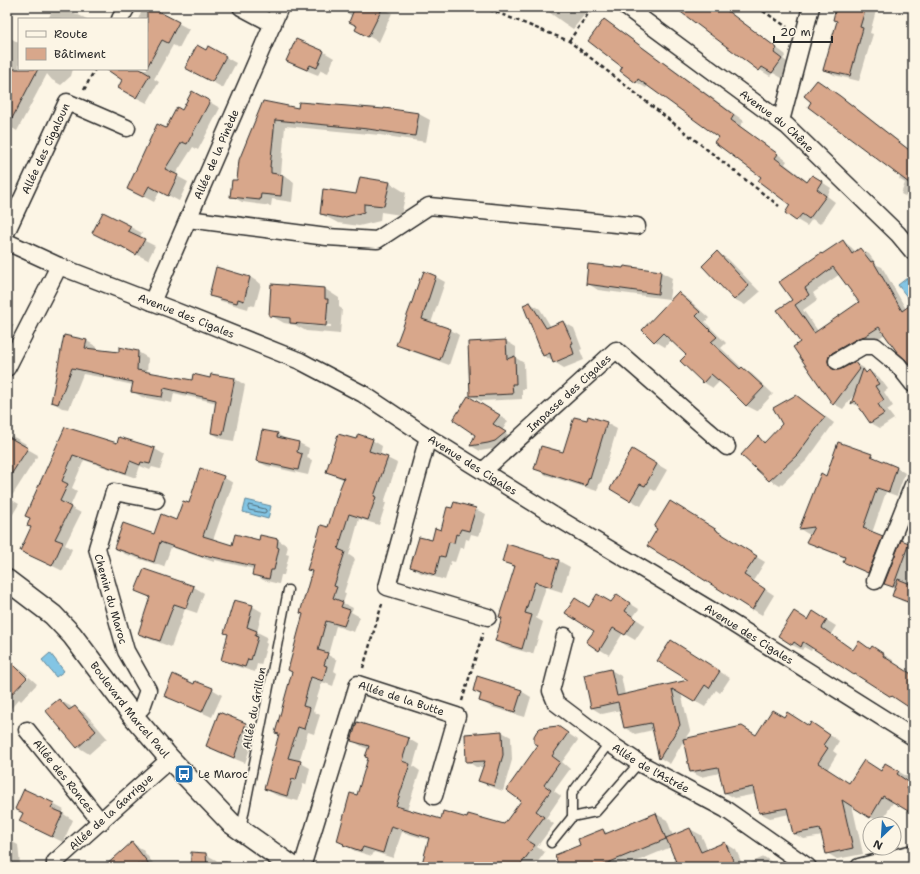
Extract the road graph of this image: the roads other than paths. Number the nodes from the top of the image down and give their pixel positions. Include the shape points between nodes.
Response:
1 (127, 7) edge
2 (241, 7) edge
3 (280, 7) edge
4 (626, 7) edge
5 (811, 7) edge
6 (121, 18) edge
7 (273, 24) junction
8 (780, 121) junction
9 (127, 128) dead end
10 (188, 219) junction
11 (637, 226) dead end
12 (7, 232) edge
13 (7, 242) edge
14 (913, 252) edge
15 (59, 266) junction
16 (152, 302) junction
17 (838, 361) dead end
18 (7, 368) edge
19 (913, 384) edge
20 (428, 437) junction
21 (727, 447) dead end
22 (483, 471) junction
23 (913, 485) edge
24 (156, 500) dead end
25 (7, 580) edge
26 (875, 581) dead end
27 (288, 590) dead end
28 (488, 617) road end
29 (565, 636) dead end
30 (133, 716) junction
31 (27, 730) dead end
32 (913, 737) edge
33 (609, 743) junction
34 (170, 759) junction
35 (639, 763) junction
36 (434, 796) dead end
37 (572, 817) junction
38 (101, 822) junction
39 (241, 830) junction
40 (551, 843) dead end
41 (913, 854) edge
42 (55, 867) edge
43 (293, 867) edge
44 (302, 867) edge
45 (808, 867) edge
46 (859, 867) edge

1 - 6 street
2 - 7 street
3 - 7 street, Allée de la Pinède
4 - 8 street, Avenue du Chêne
5 - 8 street
7 - 10 street, Allée de la Pinède
8 - 14 street, Avenue du Chêne via 893,229
9 - 12 street, Allée des Cigaloun via 67,102
10 - 11 street via 327,237 377,240 428,206
10 - 16 street, Allée de la Pinède
13 - 15 street, Avenue des Cigales
15 - 16 street, Avenue des Cigales
15 - 18 street
16 - 20 street, Avenue des Cigales via 300,361 363,394
17 - 19 street via 862,346 875,346 898,365
20 - 22 street, Avenue des Cigales
20 - 28 street via 387,587
21 - 22 street, Impasse des Cigales via 616,350
22 - 32 street, Avenue des Cigales
23 - 26 street
24 - 30 street, Chemin du Maroc via 114,492 97,548 126,651 148,690 142,707
25 - 30 street, Boulevard Marcel Paul via 52,615 72,635
27 - 39 lane, Allée du Grillon
29 - 33 street, Allée de l'Astrée via 551,691 556,703
30 - 34 street, Boulevard Marcel Paul
31 - 38 street, Allée des Ronces
33 - 35 street, Allée de l'Astrée
33 - 37 lane via 572,793
34 - 38 street, Allée de la Garrigue
34 - 39 street, Boulevard Marcel Paul via 231,823
35 - 37 lane via 596,812
35 - 45 street, Allée de l'Astrée via 725,810
36 - 44 street, Allée de la Butte via 457,716 358,684
37 - 40 lane
38 - 42 street, Allée de la Garrigue via 55,862
39 - 43 street, Boulevard Marcel Paul
41 - 46 street

